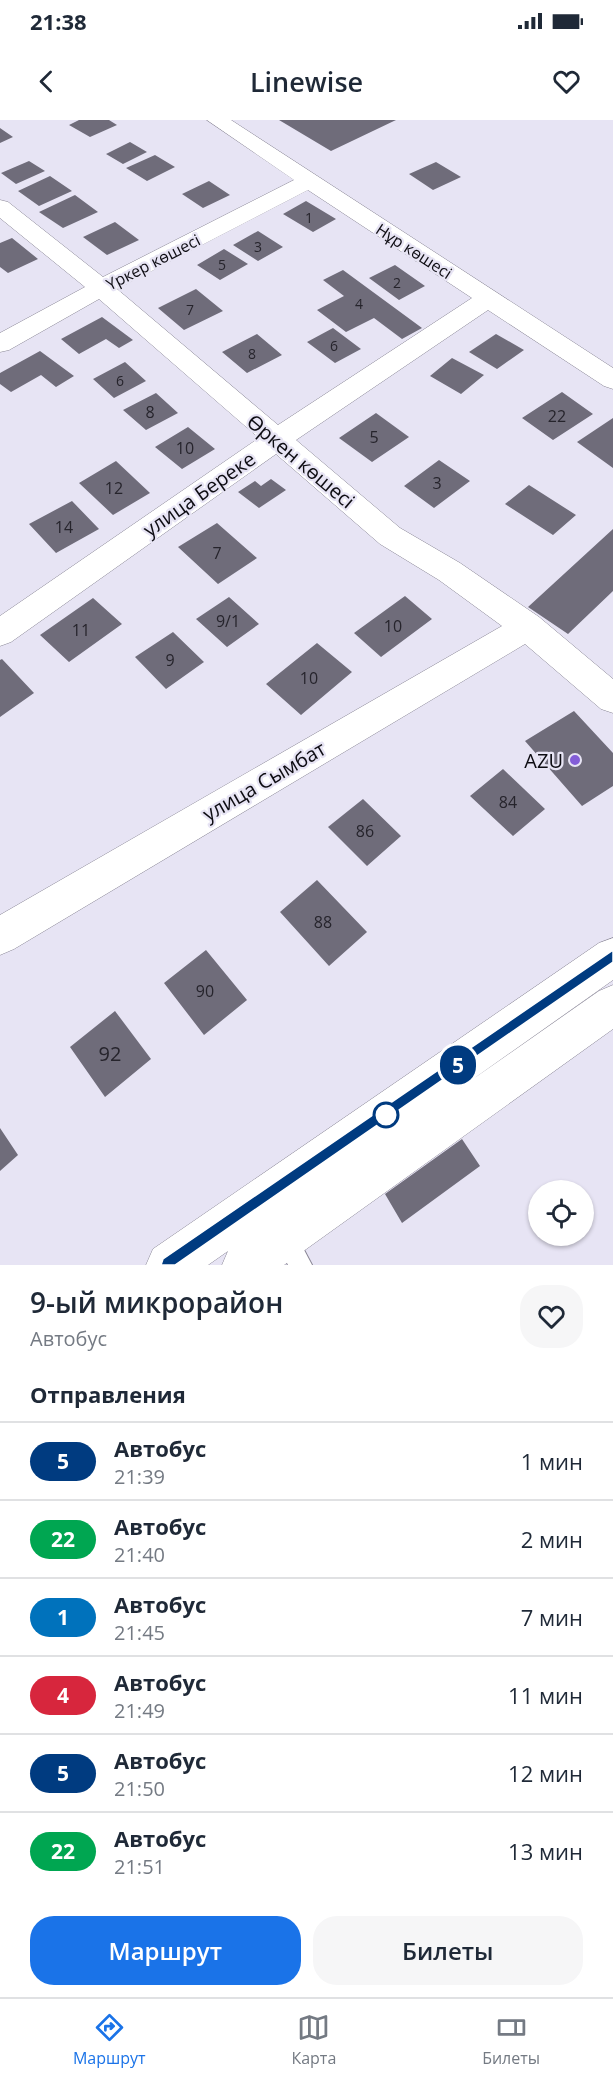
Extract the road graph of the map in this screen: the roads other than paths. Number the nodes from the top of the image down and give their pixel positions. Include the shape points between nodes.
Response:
1 (217, 120) edge
2 (307, 182) junction
3 (0, 207) edge
4 (101, 288) junction
5 (489, 298) junction
6 (0, 344) edge
7 (613, 380) edge
8 (276, 440) junction
9 (528, 626) junction
10 (0, 633) edge
11 (613, 699) edge
12 (0, 936) edge
13 (613, 957) edge
14 (613, 1005) edge
15 (266, 1198) junction
16 (293, 1251) edge
17 (169, 1265) edge
18 (245, 1265) edge

1 - 2 street, Нұр көшесі
2 - 4 street, Үркер көшесі
2 - 5 street, Нұр көшесі
3 - 4 street, Өркен көшесі
4 - 6 street, Үркер көшесі
4 - 8 street, Өркен көшесі
5 - 7 street, Нұр көшесі
5 - 8 street, улица Береке
8 - 9 street, Өркен көшесі via 390,536 438,561
8 - 10 street, улица Береке
9 - 11 street, Өркен көшесі
9 - 12 street, улица Сымбат
13 - 15 street
14 - 16 street
15 - 16 lane
15 - 17 street
16 - 18 street

